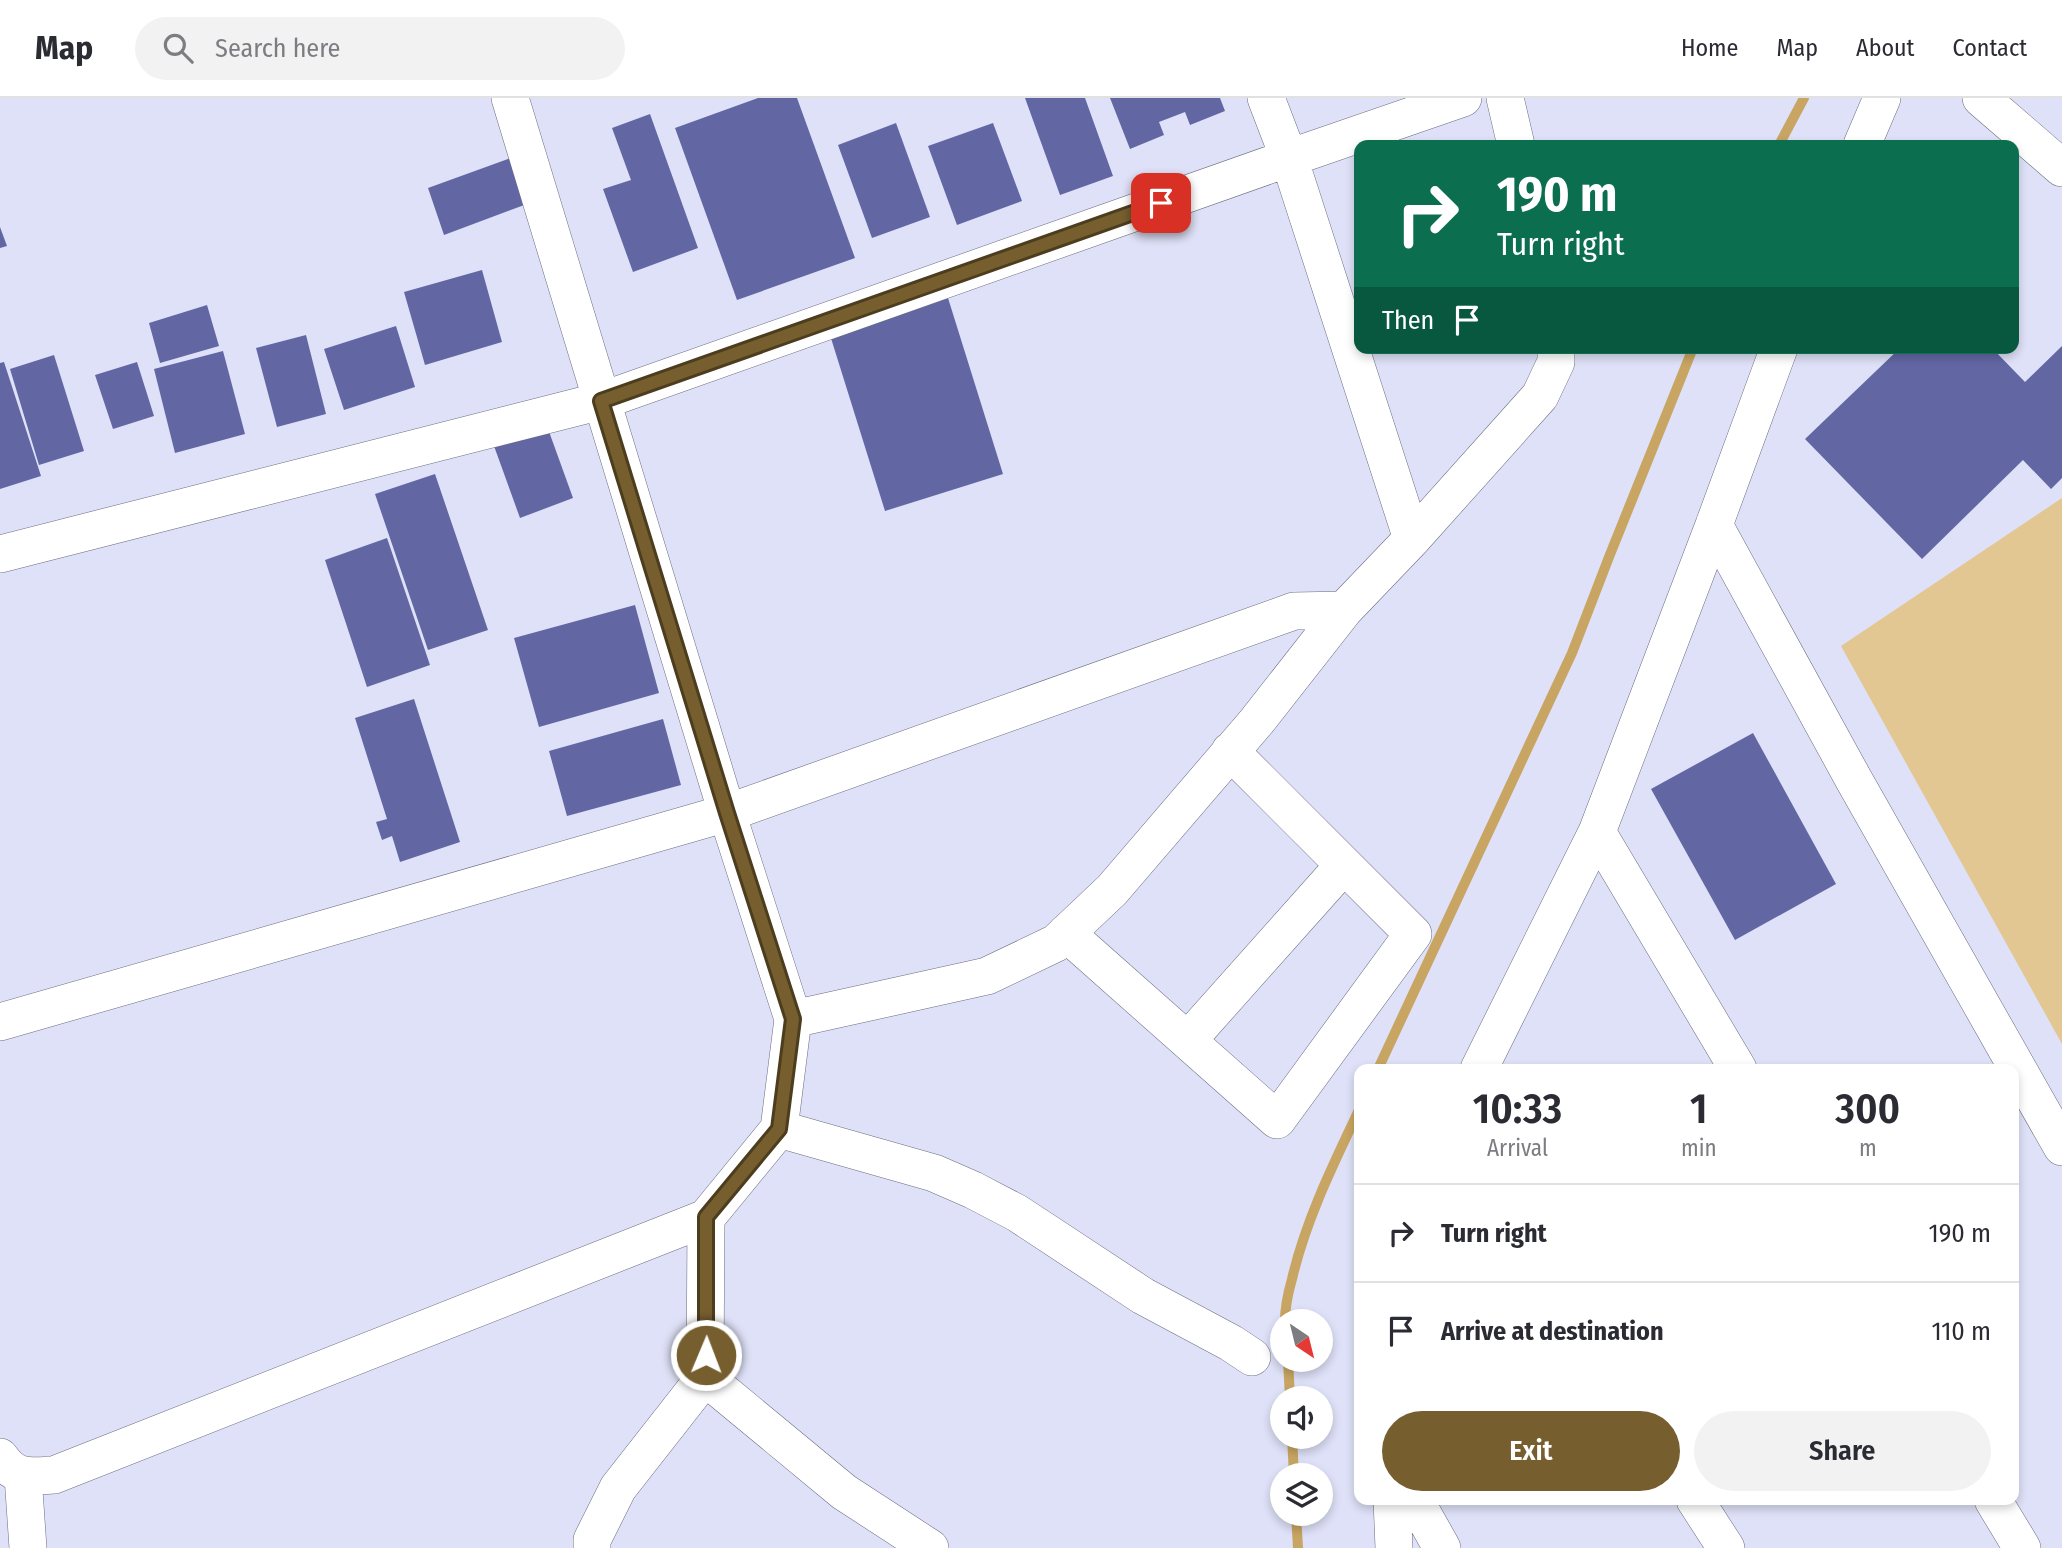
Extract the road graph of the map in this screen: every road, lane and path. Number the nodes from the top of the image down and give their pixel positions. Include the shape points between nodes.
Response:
1 (510, 98) edge
2 (1266, 98) edge
3 (1464, 98) edge
4 (1505, 98) edge
5 (1882, 98) edge
6 (1981, 98) edge
7 (1515, 140) edge
8 (1864, 140) edge
9 (1289, 158) junction
10 (2062, 168) edge
11 (1556, 354) edge
12 (1777, 354) edge
13 (601, 401) junction
14 (1714, 525) junction
15 (1412, 539) junction
16 (0, 554) edge
17 (1344, 610) junction
18 (1230, 751) junction
19 (727, 813) junction
20 (1597, 832) junction
21 (1344, 865) junction
22 (1066, 933) junction
23 (793, 1019) junction
24 (0, 1022) edge
25 (1188, 1040) junction
26 (1481, 1064) edge
27 (1735, 1064) edge
28 (2015, 1064) edge
29 (2019, 1071) edge
30 (779, 1129) junction
31 (2062, 1147) edge
32 (706, 1217) junction
33 (1252, 1357) dead end
34 (705, 1377) junction
35 (11, 1467) edge
36 (1392, 1505) edge
37 (1418, 1505) edge
38 (1698, 1505) edge
39 (1996, 1505) edge
40 (28, 1548) edge
41 (592, 1548) edge
42 (930, 1548) edge
43 (1394, 1548) edge
44 (1442, 1548) edge
45 (1726, 1548) edge
46 (2022, 1548) edge

1 - 13 street
2 - 9 street
3 - 9 street
4 - 7 street
5 - 8 street
6 - 10 street
9 - 13 street
9 - 15 street
11 - 15 street via 1540,396
12 - 14 street
13 - 16 street
13 - 19 street
14 - 20 street
14 - 28 street
15 - 17 street
17 - 18 street
17 - 19 street via 1294,611
18 - 21 street
18 - 22 street via 1112,890
19 - 23 street
19 - 24 street
20 - 26 street
20 - 27 street
21 - 25 street
21 - 25 street via 1413,934 1277,1120
22 - 23 street via 1056,943 987,976
22 - 25 street
23 - 30 street
29 - 31 street
30 - 32 street
30 - 33 street via 934,1173 972,1189 1017,1213 1143,1296
32 - 34 street
32 - 35 street via 54,1475
34 - 41 street via 618,1488
34 - 42 street via 844,1492
35 - 40 street
36 - 43 street
37 - 44 street
38 - 45 street
39 - 46 street

